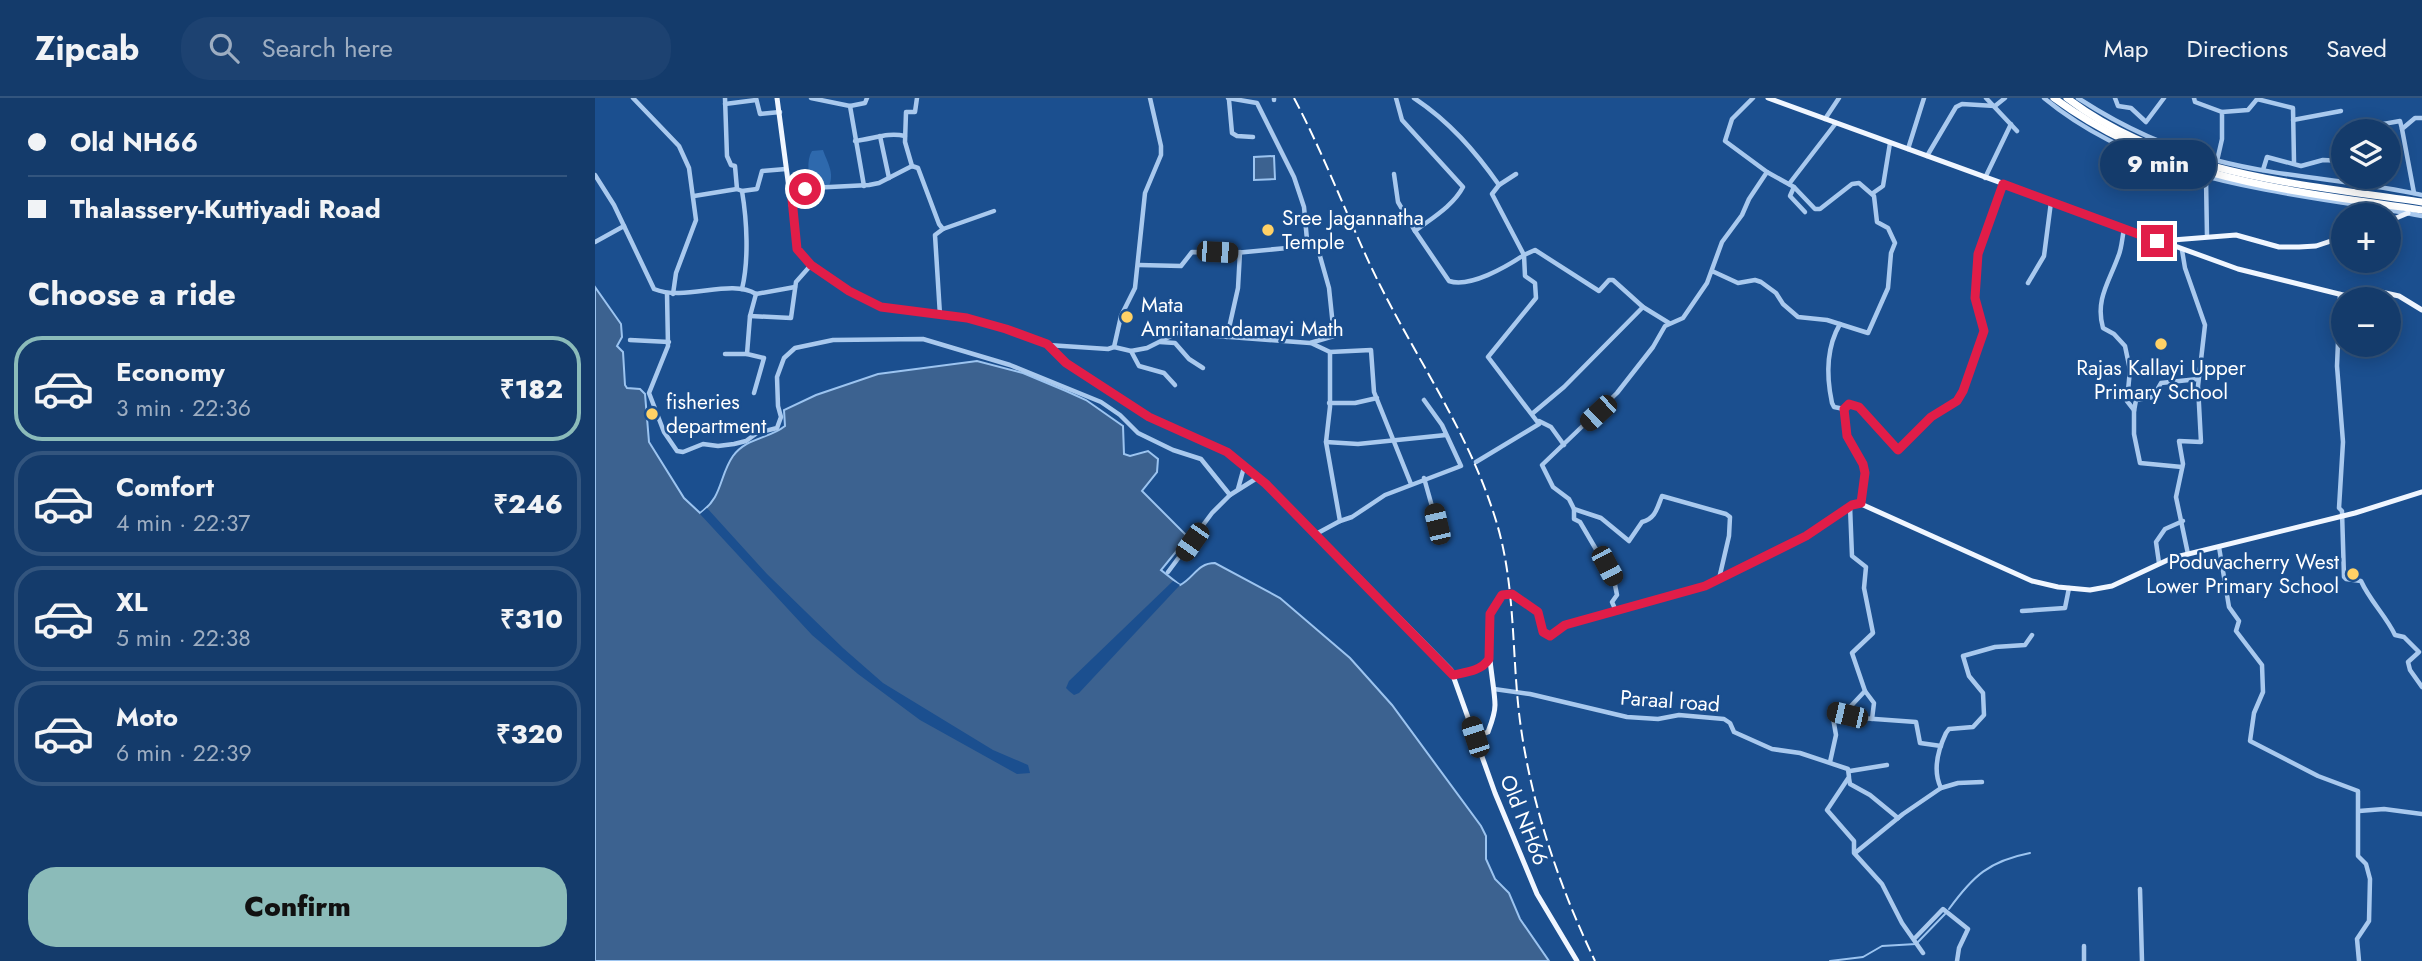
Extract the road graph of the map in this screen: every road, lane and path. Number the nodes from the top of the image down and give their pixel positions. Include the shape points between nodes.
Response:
1 (633, 98) edge
2 (778, 98) edge
3 (811, 98) edge
4 (867, 98) edge
5 (917, 98) edge
6 (1150, 98) edge
7 (1228, 98) edge
8 (1396, 98) edge
9 (1414, 98) edge
10 (1753, 98) edge
11 (1768, 98) edge
12 (1839, 98) edge
13 (1924, 98) edge
14 (1986, 98) edge
15 (2004, 98) edge
16 (2044, 98) edge
17 (2054, 98) edge
18 (2067, 98) edge
19 (2078, 98) edge
20 (2115, 98) edge
21 (2164, 98) edge
22 (2194, 98) edge
23 (2294, 98) edge
24 (756, 99) edge
25 (2258, 99) edge
26 (725, 101) edge
27 (850, 106) junction
28 (1995, 106) junction
29 (2293, 108) junction
30 (2341, 111) dead end
31 (780, 112) junction
32 (2222, 112) junction
33 (2422, 118) edge
34 (1825, 119) junction
35 (2293, 120) junction
36 (1836, 123) junction
37 (2011, 124) junction
38 (2401, 125) edge
39 (2402, 129) junction
40 (2017, 131) dead end
41 (880, 136) junction
42 (905, 136) junction
43 (1253, 137) dead end
44 (855, 141) junction
45 (1890, 143) junction
46 (1908, 149) junction
47 (1927, 156) junction
48 (2331, 160) edge
49 (2217, 161) junction
50 (2294, 162) junction
51 (912, 166) junction
52 (788, 169) junction
53 (2263, 170) junction
54 (1767, 172) junction
55 (1394, 174) dead end
56 (1516, 174) dead end
57 (595, 175) edge
58 (889, 178) junction
59 (1985, 178) junction
60 (2206, 178) junction
61 (2331, 181) edge
62 (2003, 184) junction
63 (1499, 185) junction
64 (864, 186) junction
65 (1791, 186) junction
66 (791, 189) junction
67 (2385, 189) edge
68 (739, 190) junction
69 (1873, 193) junction
70 (2414, 193) junction
71 (2422, 195) edge
72 (694, 196) junction
73 (2051, 202) junction
74 (2422, 202) edge
75 (2422, 210) edge
76 (994, 211) dead end
77 (1805, 212) dead end
78 (2408, 214) junction
79 (2422, 216) edge
80 (2401, 217) edge
81 (624, 226) junction
82 (943, 229) junction
83 (2124, 229) junction
84 (1415, 231) junction
85 (2207, 236) junction
86 (1307, 240) junction
87 (2157, 241) junction
88 (2331, 241) edge
89 (595, 242) edge
90 (2182, 250) junction
91 (1240, 252) junction
92 (1524, 255) junction
93 (811, 265) junction
94 (1139, 265) junction
95 (1712, 271) junction
96 (2028, 283) dead end
97 (795, 287) junction
98 (742, 289) junction
99 (2331, 292) edge
100 (670, 293) junction
101 (756, 294) junction
102 (2401, 297) edge
103 (1643, 307) junction
104 (2422, 310) edge
105 (940, 315) junction
106 (750, 316) junction
107 (1669, 323) junction
108 (1840, 324) junction
109 (1227, 337) junction
110 (630, 340) dead end
111 (669, 342) junction
112 (1159, 342) junction
113 (1310, 343) junction
114 (1047, 344) junction
115 (1114, 347) junction
116 (1131, 351) junction
117 (1330, 352) junction
118 (725, 354) dead end
119 (747, 354) junction
120 (2336, 357) edge
121 (1203, 368) dead end
122 (2198, 379) junction
123 (1175, 386) dead end
124 (754, 393) dead end
125 (1377, 398) junction
126 (1425, 400) dead end
127 (1329, 403) junction
128 (1844, 409) junction
129 (2134, 411) junction
130 (1533, 413) junction
131 (1539, 421) junction
132 (1446, 435) junction
133 (1394, 441) junction
134 (1326, 442) junction
135 (1564, 445) junction
136 (1476, 462) dead end
137 (1244, 467) junction
138 (2182, 467) junction
139 (1257, 478) junction
140 (1424, 478) junction
141 (1411, 484) junction
142 (1238, 489) junction
143 (2422, 492) edge
144 (1230, 495) junction
145 (1861, 503) junction
146 (1850, 506) junction
147 (1574, 509) junction
148 (2342, 516) junction
149 (1340, 521) junction
150 (2183, 522) junction
151 (1437, 524) dead end
152 (1315, 535) junction
153 (2219, 547) junction
154 (2188, 554) junction
155 (2159, 564) junction
156 (1168, 572) dead end
157 (1719, 579) junction
158 (2069, 588) junction
159 (1616, 611) junction
160 (2022, 611) dead end
161 (2032, 635) dead end
162 (1489, 659) junction
163 (1453, 675) junction
164 (2422, 687) edge
165 (1494, 690) junction
166 (1865, 691) junction
167 (1832, 712) junction
168 (1873, 719) junction
169 (1475, 737) junction
170 (1941, 746) junction
171 (1830, 762) junction
172 (1887, 765) dead end
173 (1850, 774) junction
174 (1982, 782) dead end
175 (1941, 788) junction
176 (2359, 811) junction
177 (2422, 814) edge
178 (1898, 818) junction
179 (1854, 853) junction
180 (2140, 889) dead end
181 (1916, 941) junction
182 (2084, 946) dead end
183 (1923, 953) dead end
184 (1577, 961) edge
185 (1958, 961) edge
186 (2084, 961) edge
187 (2142, 961) edge
188 (2359, 961) edge

1 - 72 street via 679,146
2 - 31 main road, Old NH66
3 - 27 street
4 - 27 street via 865,103
5 - 42 street via 915,112 906,112
6 - 94 street via 1161,155 1141,211
7 - 43 street via 1232,132
7 - 86 street via 1257,103 1304,207
8 - 84 street via 1402,120 1463,187 1439,214
9 - 63 street via 1444,120
10 - 54 street via 1732,119 1725,141
11 - 34 main road
12 - 34 street
13 - 46 street
14 - 28 street
15 - 28 street
16 - 60 street via 2133,153
17 - 75 highway via 2116,137 2187,167 2264,186
18 - 74 highway via 2120,131 2197,161 2248,175
19 - 49 street via 2135,132
20 - 21 street via 2118,106 2131,108 2146,122
22 - 32 street
23 - 29 street
24 - 26 street
24 - 31 street via 760,114
25 - 29 street
25 - 32 street via 2248,110
26 - 68 street via 727,156 736,166
27 - 44 street
28 - 37 street
28 - 47 street via 1956,107
29 - 35 street
30 - 35 street
31 - 52 main road, Old NH66
32 - 49 street
33 - 39 street
34 - 36 main road
35 - 50 street
36 - 45 main road
36 - 65 street
37 - 40 street
37 - 59 street
38 - 39 street
39 - 70 street
41 - 42 street
41 - 44 street
41 - 58 street
42 - 51 street
44 - 64 street
45 - 46 main road
45 - 69 street via 1883,186
46 - 47 main road
47 - 59 main road
48 - 50 street via 2301,166
49 - 53 street
50 - 53 street via 2267,157
51 - 58 street
51 - 82 street via 920,172
52 - 66 main road, Old NH66
52 - 68 street via 762,171 757,189
53 - 61 street
54 - 65 street
54 - 95 street via 1722,242
55 - 84 street via 1398,202
56 - 63 street
57 - 81 street
58 - 64 street
59 - 62 main road
60 - 78 street
60 - 85 street
62 - 73 main road
62 - 128 street via 1978,254 1975,298 1984,331 1957,401 1931,417 1898,450 1859,407 1849,404
63 - 92 street via 1492,194
64 - 66 street
65 - 69 street via 1815,209 1852,184 1859,183
65 - 77 street via 1790,196
66 - 93 main road, Old NH66 via 797,249
67 - 70 street
68 - 72 street
68 - 98 street via 746,226
69 - 108 street via 1877,222 1888,228 1895,243 1888,288 1868,333
70 - 71 street
72 - 100 street via 696,220
73 - 83 main road
73 - 96 street via 2044,256
76 - 82 street
78 - 79 street
78 - 80 main road
81 - 89 street
81 - 100 street via 650,284
82 - 105 street via 935,235
83 - 87 main road
83 - 129 street via 2120,252 2104,284 2100,320 2125,346 2130,370 2127,401
84 - 92 street via 1444,277 1453,283 1499,271
85 - 87 main road
85 - 88 main road via 2248,237 2279,247
86 - 91 street via 1286,248
86 - 113 street via 1316,242 1324,264 1334,336
87 - 90 main road
90 - 99 main road via 2238,270
90 - 122 street via 2205,325
91 - 94 street via 1192,252 1181,266
91 - 109 street
92 - 103 street via 1535,250 1599,290 1613,280
92 - 130 street via 1525,276 1535,284 1536,298 1488,357
93 - 97 street
93 - 105 main road, Old NH66 via 881,307
94 - 115 street
95 - 107 street via 1683,318
95 - 108 street via 1738,283 1761,282 1798,317
97 - 101 street
97 - 106 street via 791,318
98 - 100 street
98 - 101 street
100 - 111 street
101 - 106 street
102 - 104 main road
103 - 107 street
103 - 130 street
105 - 114 main road, Old NH66 via 1006,329
106 - 119 street
107 - 135 street via 1616,393
108 - 128 street via 1827,360 1832,403
109 - 112 street via 1177,333
109 - 113 street
110 - 111 street
111 - 144 street via 649,393 664,432 680,452 703,444 734,444 777,428 781,417 777,374 787,354 800,346 903,337 951,345 1101,402 1139,433 1201,459
112 - 116 street
112 - 121 street via 1171,341
113 - 117 street
114 - 115 street
114 - 137 main road, Old NH66 via 1066,363 1149,417 1227,452
115 - 116 street
116 - 123 street via 1139,366 1164,373
117 - 125 street via 1371,350
117 - 127 street
118 - 119 street
119 - 124 street via 764,358
120 - 148 street via 2343,442
122 - 129 street via 2161,383 2153,397 2136,400
122 - 138 street via 2201,442 2179,441
125 - 127 street
125 - 133 street
126 - 132 street
127 - 134 street
128 - 145 street via 1847,436 1865,473
129 - 138 street via 2140,463
130 - 131 street
131 - 135 street via 1551,427
131 - 136 street via 1537,427
132 - 133 street
132 - 140 street via 1461,466
133 - 134 street
133 - 141 street
134 - 149 street
135 - 147 street via 1542,465
137 - 139 main road, Old NH66
137 - 142 street
138 - 150 street via 2176,497
139 - 142 street
139 - 152 main road, Old NH66
140 - 141 street
140 - 151 street
141 - 149 street
142 - 144 street
143 - 148 main road
144 - 156 street
145 - 146 main road
145 - 158 main road via 2032,581
146 - 157 main road via 1806,536
146 - 166 street via 1851,556 1864,563 1873,633 1852,653
147 - 157 street via 1601,518 1629,541 1641,522 1657,510 1662,496 1730,517
147 - 159 street via 1574,519 1614,580
148 - 153 main road
148 - 164 street via 2344,577 2361,581 2395,635 2404,637 2419,652 2408,662
149 - 152 street
150 - 154 street
150 - 155 street via 2165,529 2156,542
152 - 163 main road, Old NH66
153 - 154 main road
153 - 176 street via 2229,607 2239,621 2236,631 2262,665 2263,692 2250,741 2358,791
154 - 155 main road
155 - 158 main road via 2112,586
157 - 159 main road
158 - 160 street via 2064,608
159 - 162 main road via 1565,625 1550,636 1543,632 1538,612 1512,594 1502,595 1490,614
161 - 170 street via 2025,645 1963,656 1969,676 1983,693 1984,715 1973,727 1949,729
162 - 163 street via 1475,670
162 - 165 main road
163 - 169 main road, Old NH66
165 - 169 main road via 1490,728
165 - 171 street, Paraal road via 1626,717 1724,719 1734,732 1766,746
166 - 167 street via 1850,707
166 - 168 street via 1874,703
167 - 168 street
167 - 171 street via 1836,735
168 - 170 street via 1916,722 1920,743
169 - 184 main road, Old NH66 via 1537,894
170 - 175 street via 1936,767
171 - 173 street
172 - 173 street
173 - 178 street via 1850,784
173 - 179 street via 1827,810 1854,841
174 - 175 street
175 - 178 street
176 - 177 street
176 - 188 street via 2358,856 2367,867 2371,911 2357,939
178 - 179 street
179 - 181 street via 1882,884
180 - 187 street
181 - 183 street
181 - 185 street via 1943,909 1968,929
182 - 186 street

